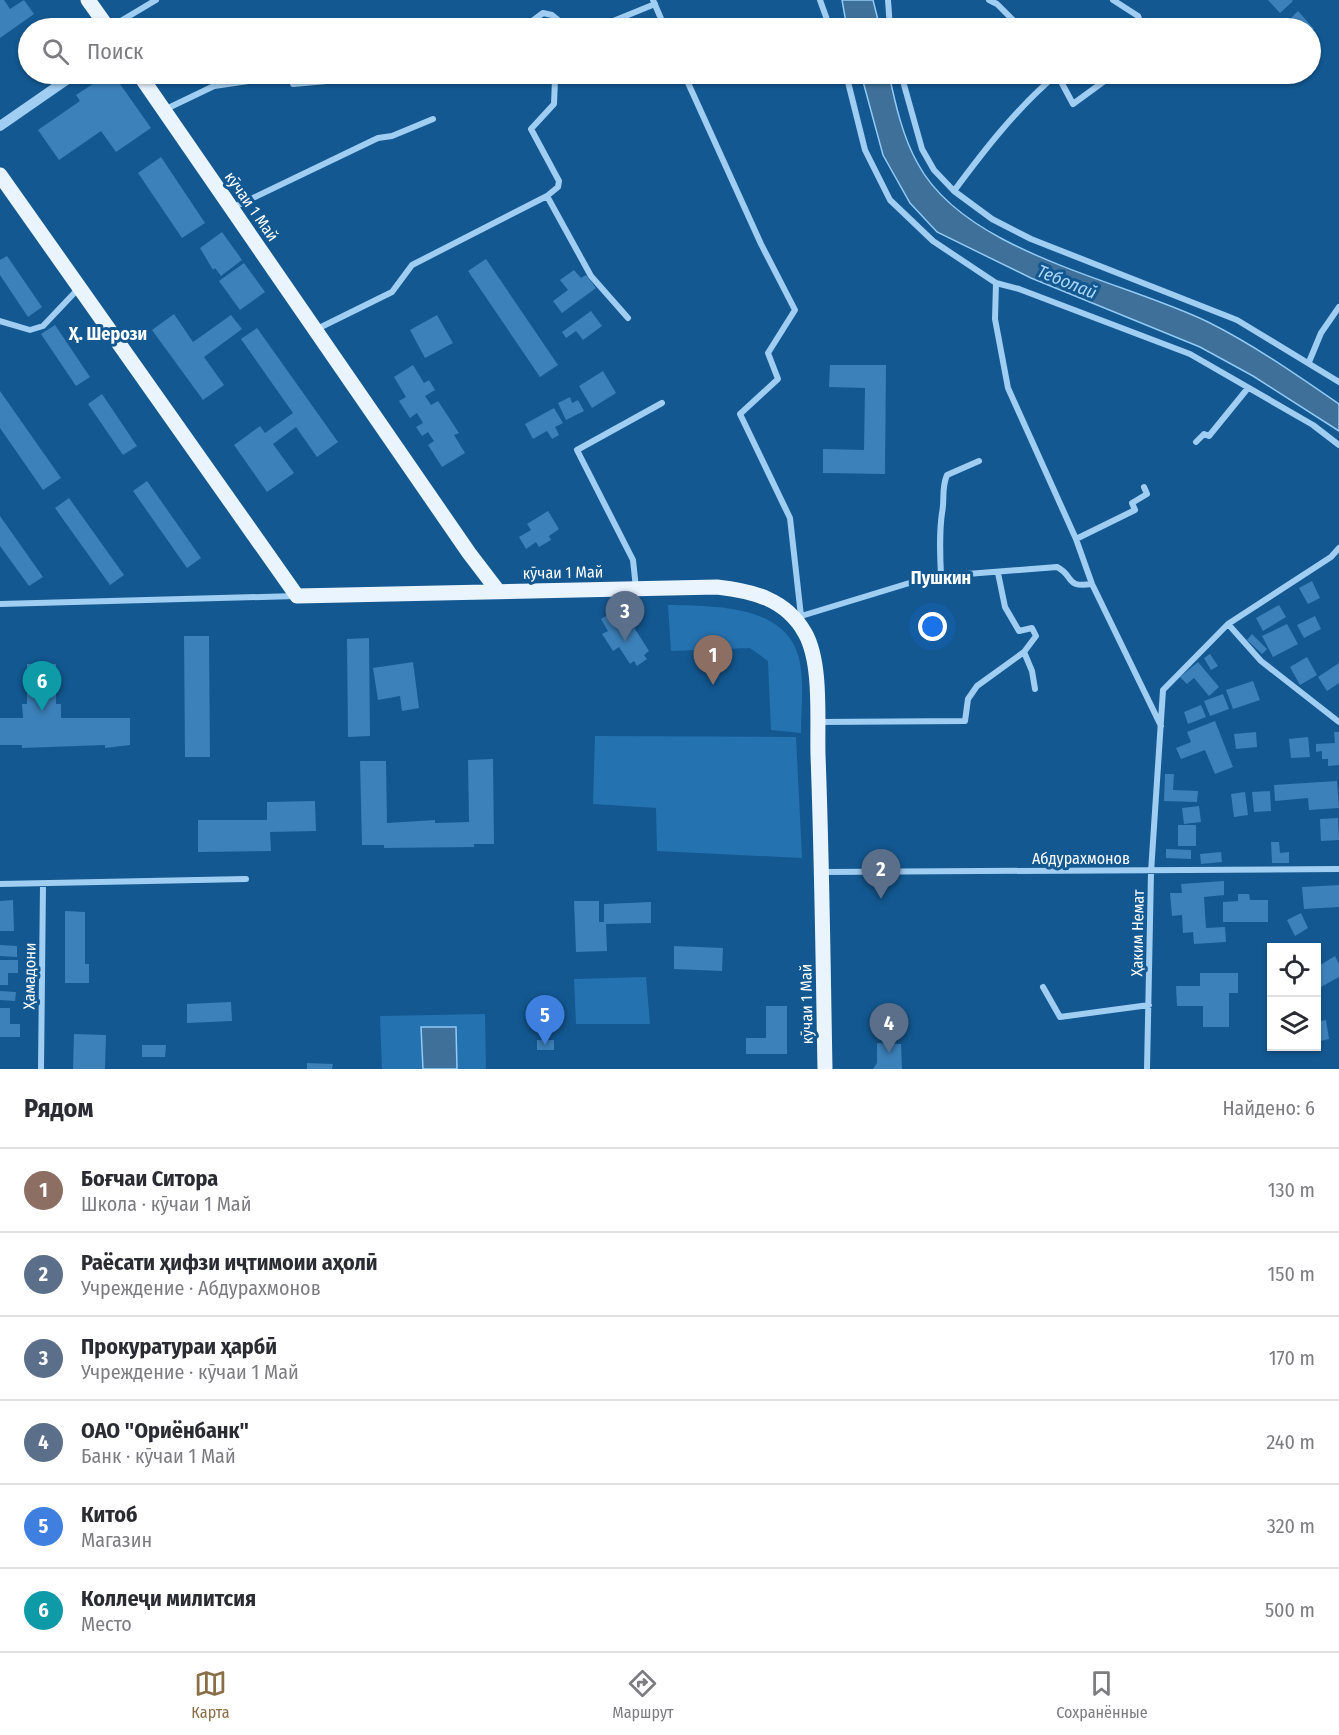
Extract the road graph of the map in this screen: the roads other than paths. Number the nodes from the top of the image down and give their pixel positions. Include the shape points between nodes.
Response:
1 (88, 0) edge
2 (156, 0) edge
3 (820, 0) edge
4 (888, 0) edge
5 (989, 0) edge
6 (1113, 0) edge
7 (654, 2) edge
8 (102, 18) edge
9 (126, 18) edge
10 (537, 18) edge
11 (556, 18) edge
12 (618, 18) edge
13 (661, 18) edge
14 (826, 18) edge
15 (889, 18) edge
16 (1011, 18) edge
17 (1139, 18) edge
18 (61, 84) edge
19 (146, 84) edge
20 (227, 84) edge
21 (555, 84) edge
22 (689, 84) edge
23 (848, 84) edge
24 (905, 84) edge
25 (1044, 84) edge
26 (1062, 84) edge
27 (1100, 84) edge
28 (164, 110) junction
29 (433, 119) dead end
30 (0, 126) edge
31 (0, 175) edge
32 (954, 191) junction
33 (547, 196) junction
34 (231, 208) junction
35 (996, 284) junction
36 (80, 288) junction
37 (1339, 307) edge
38 (628, 318) dead end
39 (0, 321) edge
40 (316, 330) junction
41 (1309, 362) junction
42 (1339, 382) edge
43 (1248, 387) junction
44 (662, 403) dead end
45 (1196, 442) dead end
46 (1339, 445) edge
47 (979, 461) dead end
48 (1144, 487) dead end
49 (1076, 539) junction
50 (1339, 548) edge
51 (998, 573) junction
52 (941, 576) junction
53 (1092, 584) junction
54 (636, 588) junction
55 (498, 591) junction
56 (297, 596) junction
57 (0, 604) edge
58 (798, 617) junction
59 (1228, 624) junction
60 (1024, 652) junction
61 (1035, 689) dead end
62 (817, 722) junction
63 (1339, 722) edge
64 (1161, 726) junction
65 (1339, 869) edge
66 (1151, 872) junction
67 (822, 873) junction
68 (246, 879) dead end
69 (0, 884) edge
70 (44, 884) junction
71 (1043, 987) dead end
72 (1149, 1005) junction
73 (41, 1069) edge
74 (825, 1069) edge
75 (1147, 1069) edge

1 - 8 main road
2 - 9 street
3 - 14 street
4 - 15 street
5 - 16 street
6 - 17 street
7 - 12 street
7 - 13 street
10 - 11 street via 543,14
18 - 30 street
19 - 28 main road, кӯчаи 1 Май
20 - 28 street via 214,86
21 - 33 street via 554,104 531,129 559,181
22 - 58 street via 795,310 768,353 778,379 740,414 790,518
23 - 35 street via 865,150 890,200 933,241
24 - 32 street via 922,148 934,170
25 - 32 street via 991,142
26 - 27 street via 1073,104
28 - 34 main road, кӯчаи 1 Май
29 - 34 street via 378,138
31 - 36 main road
32 - 41 street via 992,219 1031,239 1237,321
33 - 38 street via 591,276
33 - 40 street via 412,265 392,292
34 - 40 main road, кӯчаи 1 Май
35 - 43 street via 1019,289 1190,354
35 - 49 street via 994,319 1008,388
36 - 39 street via 43,326 30,330
36 - 56 main road
37 - 41 street via 1321,333
40 - 55 main road, кӯчаи 1 Май
41 - 42 street
43 - 45 street via 1209,436 1204,434
43 - 46 street
44 - 54 street via 577,450 633,560
47 - 52 street via 947,475 942,488
48 - 49 street via 1147,494 1132,503 1135,510
49 - 53 street
50 - 59 street, Ҳаким Немат
51 - 52 street
51 - 53 street via 1057,567 1071,583
51 - 60 street via 1005,607 1019,631 1032,628 1036,636
52 - 58 street
53 - 64 street
54 - 55 main road, кӯчаи 1 Май
54 - 58 main road, кӯчаи 1 Май via 717,586 745,590 765,596
55 - 56 main road
56 - 57 street
58 - 62 main road, кӯчаи 1 Май via 813,657
59 - 63 street via 1261,661
59 - 64 street, Ҳаким Немат via 1163,690
60 - 61 street
60 - 62 street via 977,686 968,699 965,720
62 - 67 main road, кӯчаи 1 Май
64 - 66 street, Ҳаким Немат
65 - 66 street, Абдурахмонов
66 - 67 street, Абдурахмонов
66 - 72 street, Ҳаким Немат
67 - 74 main road, кӯчаи 1 Май
68 - 70 street
69 - 70 street
70 - 73 street, Ҳамадони
71 - 72 street via 1060,1017
72 - 75 street, Ҳаким Немат

